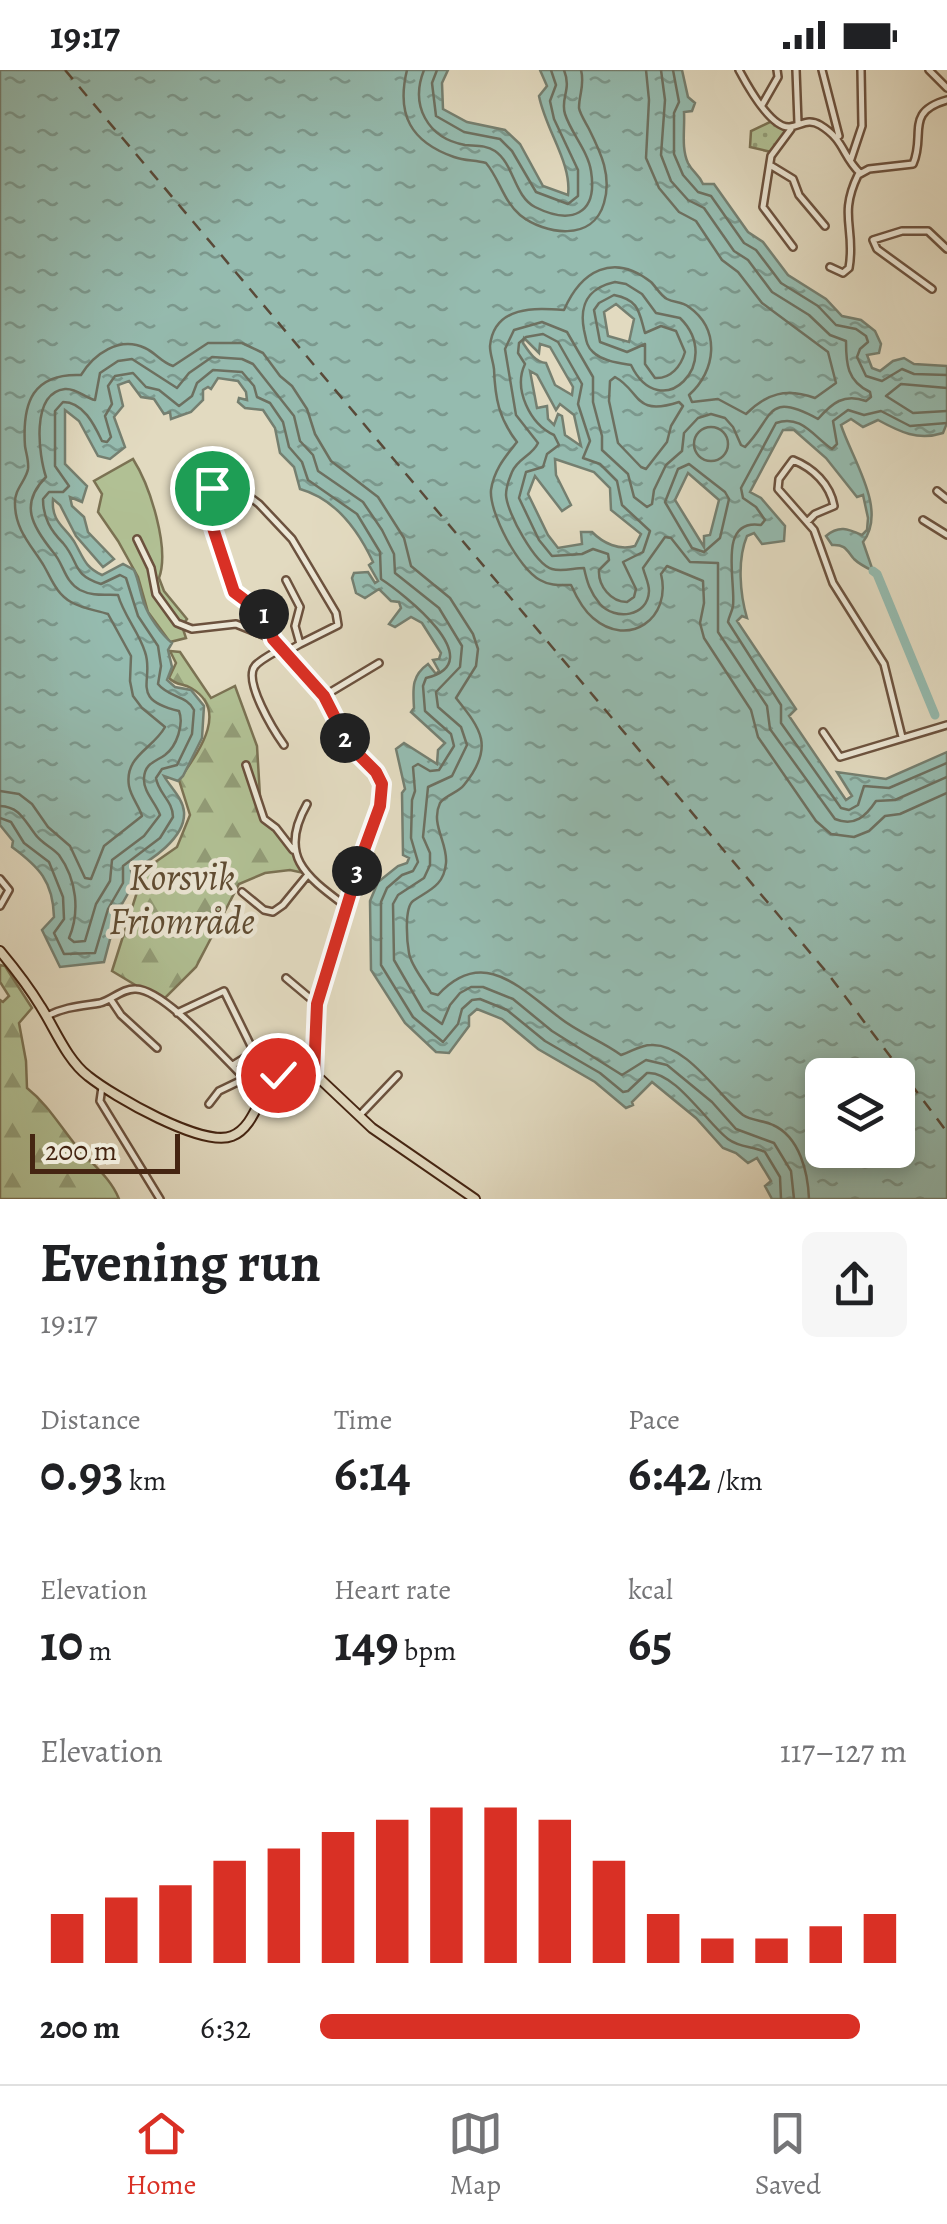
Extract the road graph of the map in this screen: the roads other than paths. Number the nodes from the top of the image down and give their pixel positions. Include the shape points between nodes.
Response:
1 (738, 70) edge
2 (777, 70) edge
3 (796, 70) edge
4 (822, 70) edge
5 (861, 70) edge
6 (929, 70) edge
7 (947, 88) edge
8 (947, 100) edge
9 (762, 105) junction
10 (795, 125) junction
11 (840, 139) junction
12 (850, 162) junction
13 (770, 166) junction
14 (860, 173) junction
15 (825, 226) dead end
16 (792, 246) dead end
17 (947, 250) edge
18 (830, 267) dead end
19 (932, 289) dead end
20 (937, 491) dead end
21 (947, 498) edge
22 (922, 520) dead end
23 (807, 522) junction
24 (947, 536) edge
25 (137, 539) dead end
26 (286, 580) dead end
27 (273, 639) junction
28 (300, 644) junction
29 (284, 650) junction
30 (379, 663) dead end
31 (324, 696) junction
32 (947, 725) edge
33 (823, 732) dead end
34 (902, 736) junction
35 (284, 745) dead end
36 (246, 765) dead end
37 (307, 804) dead end
38 (293, 850) junction
39 (306, 876) junction
40 (0, 878) edge
41 (242, 892) dead end
42 (0, 906) edge
43 (347, 907) junction
44 (0, 951) edge
45 (286, 978) dead end
46 (111, 1000) junction
47 (317, 1004) junction
48 (177, 1013) junction
49 (47, 1016) junction
50 (158, 1048) dead end
51 (233, 1064) junction
52 (314, 1074) junction
53 (398, 1075) dead end
54 (244, 1079) junction
55 (102, 1087) junction
56 (261, 1094) junction
57 (209, 1104) dead end
58 (358, 1116) junction
59 (160, 1199) edge
60 (475, 1199) edge

1 - 9 street
2 - 9 street
3 - 10 street
4 - 11 street
5 - 12 street via 862,126
6 - 7 street
8 - 14 street via 928,107 917,124 913,164
9 - 10 street via 778,124
10 - 11 street via 813,122
10 - 13 street
11 - 12 street
12 - 14 street
13 - 15 street via 792,179
13 - 16 street via 762,207
14 - 18 street via 846,211 850,268 843,273
17 - 19 street via 928,231 902,231 872,242
20 - 21 street
22 - 24 street
23 - 23 street via 778,487 792,460 821,480 833,501
23 - 34 street via 834,583 884,664
25 - 27 street via 156,594 182,626 236,624
26 - 28 street via 300,607
27 - 28 street via 263,613 229,584 207,489 230,482 292,539 338,625
27 - 29 street
28 - 29 street
29 - 31 street
29 - 35 street via 255,666 252,675
30 - 31 street
31 - 43 street via 349,745 382,784
32 - 34 street
33 - 34 street via 840,757
36 - 38 street via 264,819
37 - 38 street
38 - 39 street
39 - 41 street via 273,912
39 - 43 street
40 - 42 street via 9,890
43 - 47 street
44 - 49 main road
45 - 47 street
46 - 48 street via 140,989
46 - 49 street
46 - 50 street
47 - 52 street
48 - 51 street
48 - 51 street via 224,991 254,1052
49 - 55 main road via 81,1070
51 - 54 street
52 - 56 main road via 286,1072
52 - 58 main road
53 - 58 street
54 - 56 street
54 - 57 street
55 - 56 main road via 214,1140 246,1128
55 - 59 street via 100,1101
58 - 60 main road

